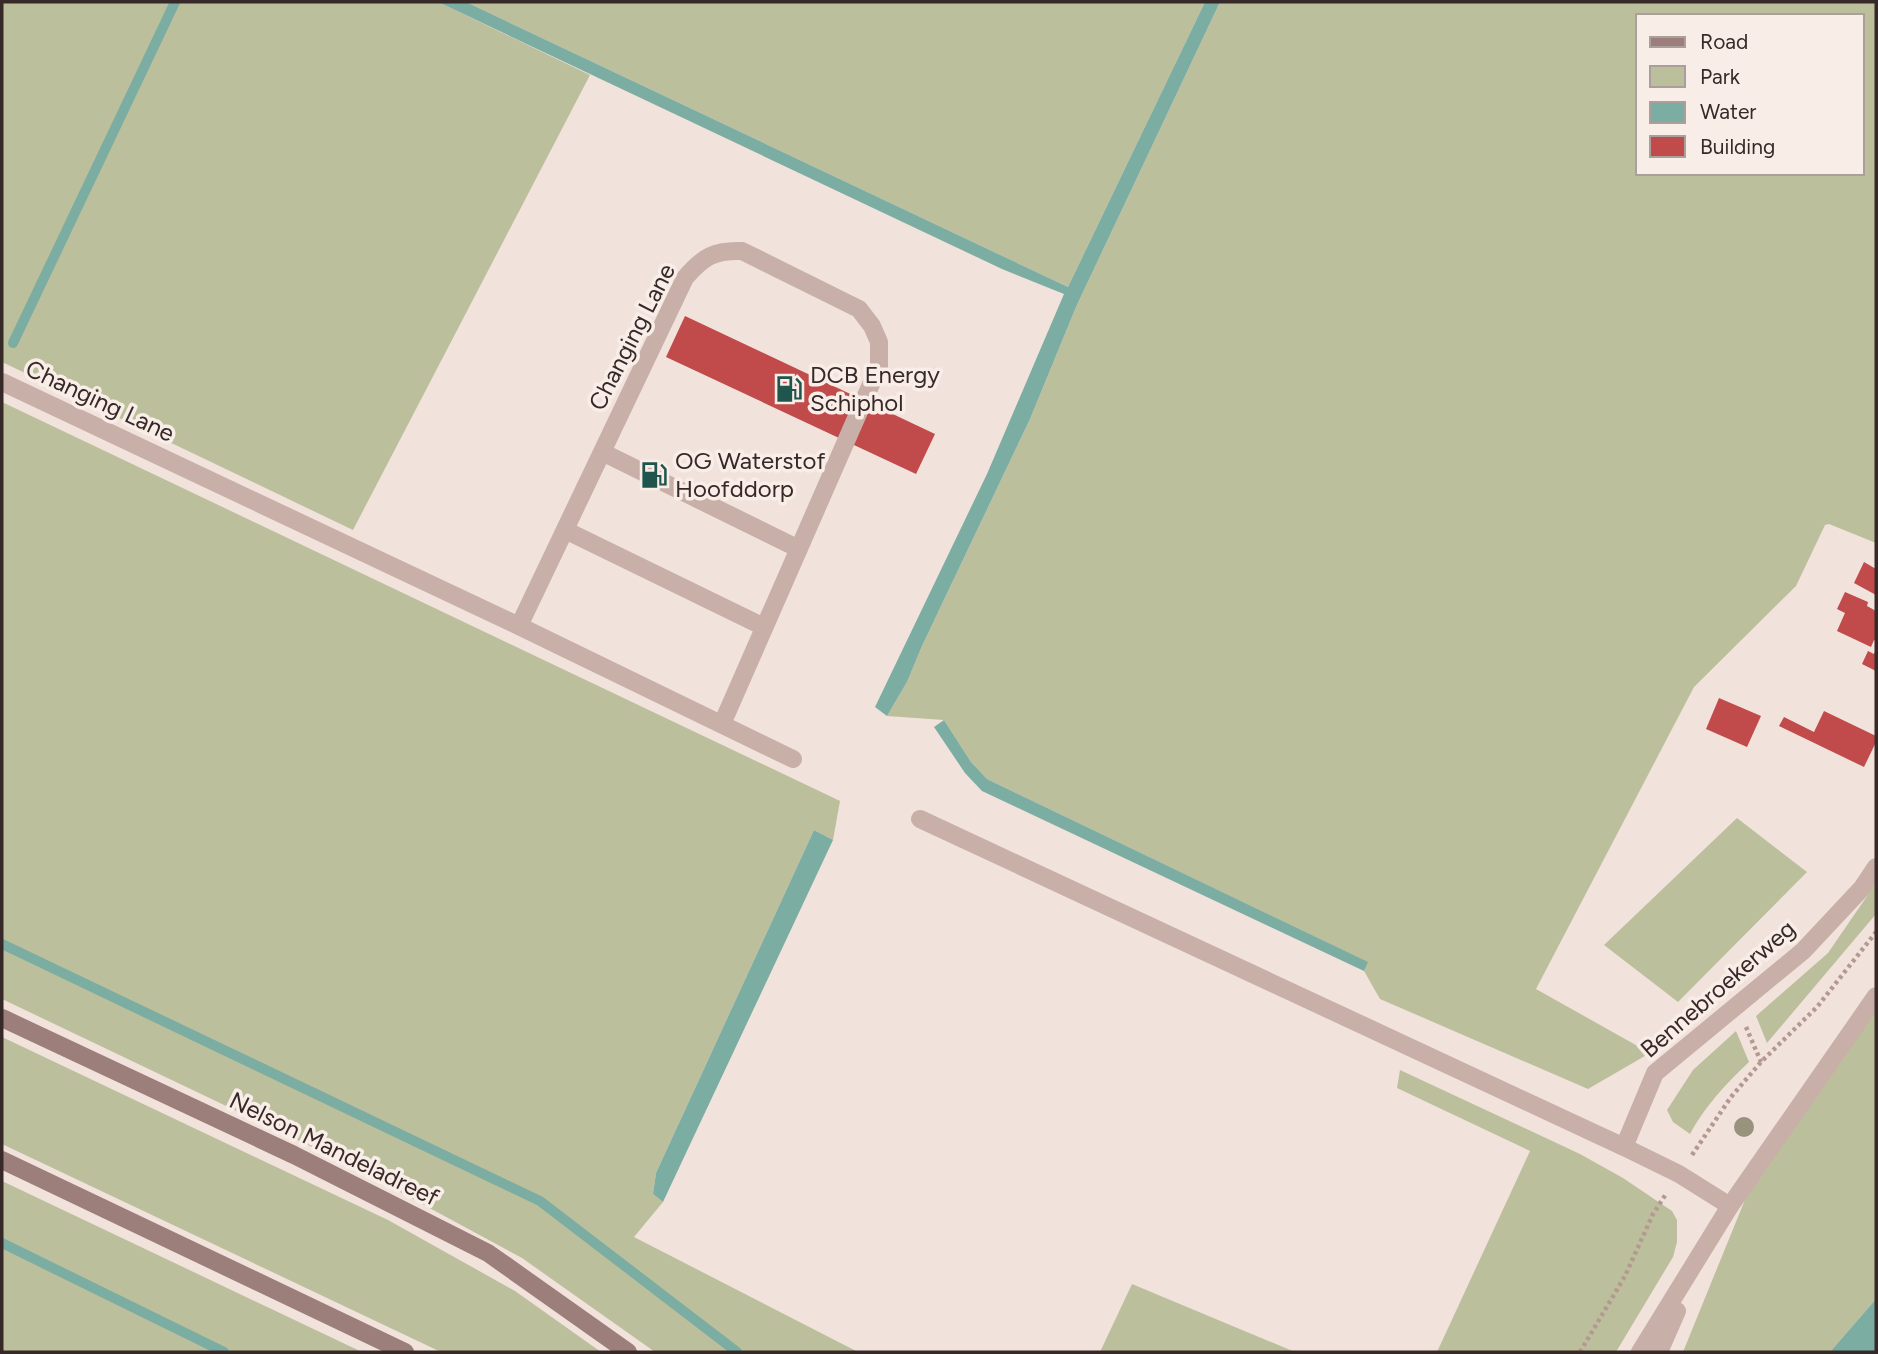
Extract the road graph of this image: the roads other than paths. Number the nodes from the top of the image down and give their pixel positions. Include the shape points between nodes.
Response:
1 (2, 382) edge
2 (602, 452) junction
3 (565, 530) junction
4 (799, 549) junction
5 (519, 626) junction
6 (764, 627) junction
7 (722, 724) junction
8 (793, 759) dead end
9 (920, 820) dead end
10 (1876, 867) edge
11 (1876, 996) edge
12 (2, 1018) edge
13 (1624, 1147) junction
14 (2, 1160) edge
15 (1730, 1206) junction
16 (1704, 1251) junction
17 (405, 1352) edge
18 (628, 1352) edge
19 (1640, 1352) edge
20 (1659, 1352) edge

1 - 5 street, Changing Lane
2 - 3 street, Changing Lane
2 - 4 street
2 - 4 street, Changing Lane via 685,278 699,261 721,251 742,251 859,309 879,342 879,366
3 - 5 street, Changing Lane
3 - 6 street
4 - 6 street, Changing Lane
5 - 7 street, Changing Lane
6 - 7 street, Changing Lane
7 - 8 street, Changing Lane
9 - 13 street
10 - 13 street, Bennebroekerweg via 1803,951 1655,1073
11 - 15 street
12 - 18 main road, Nelson Mandeladreef via 294,1155 488,1253
13 - 15 street
14 - 17 main road
15 - 16 street
16 - 19 street
16 - 20 street

